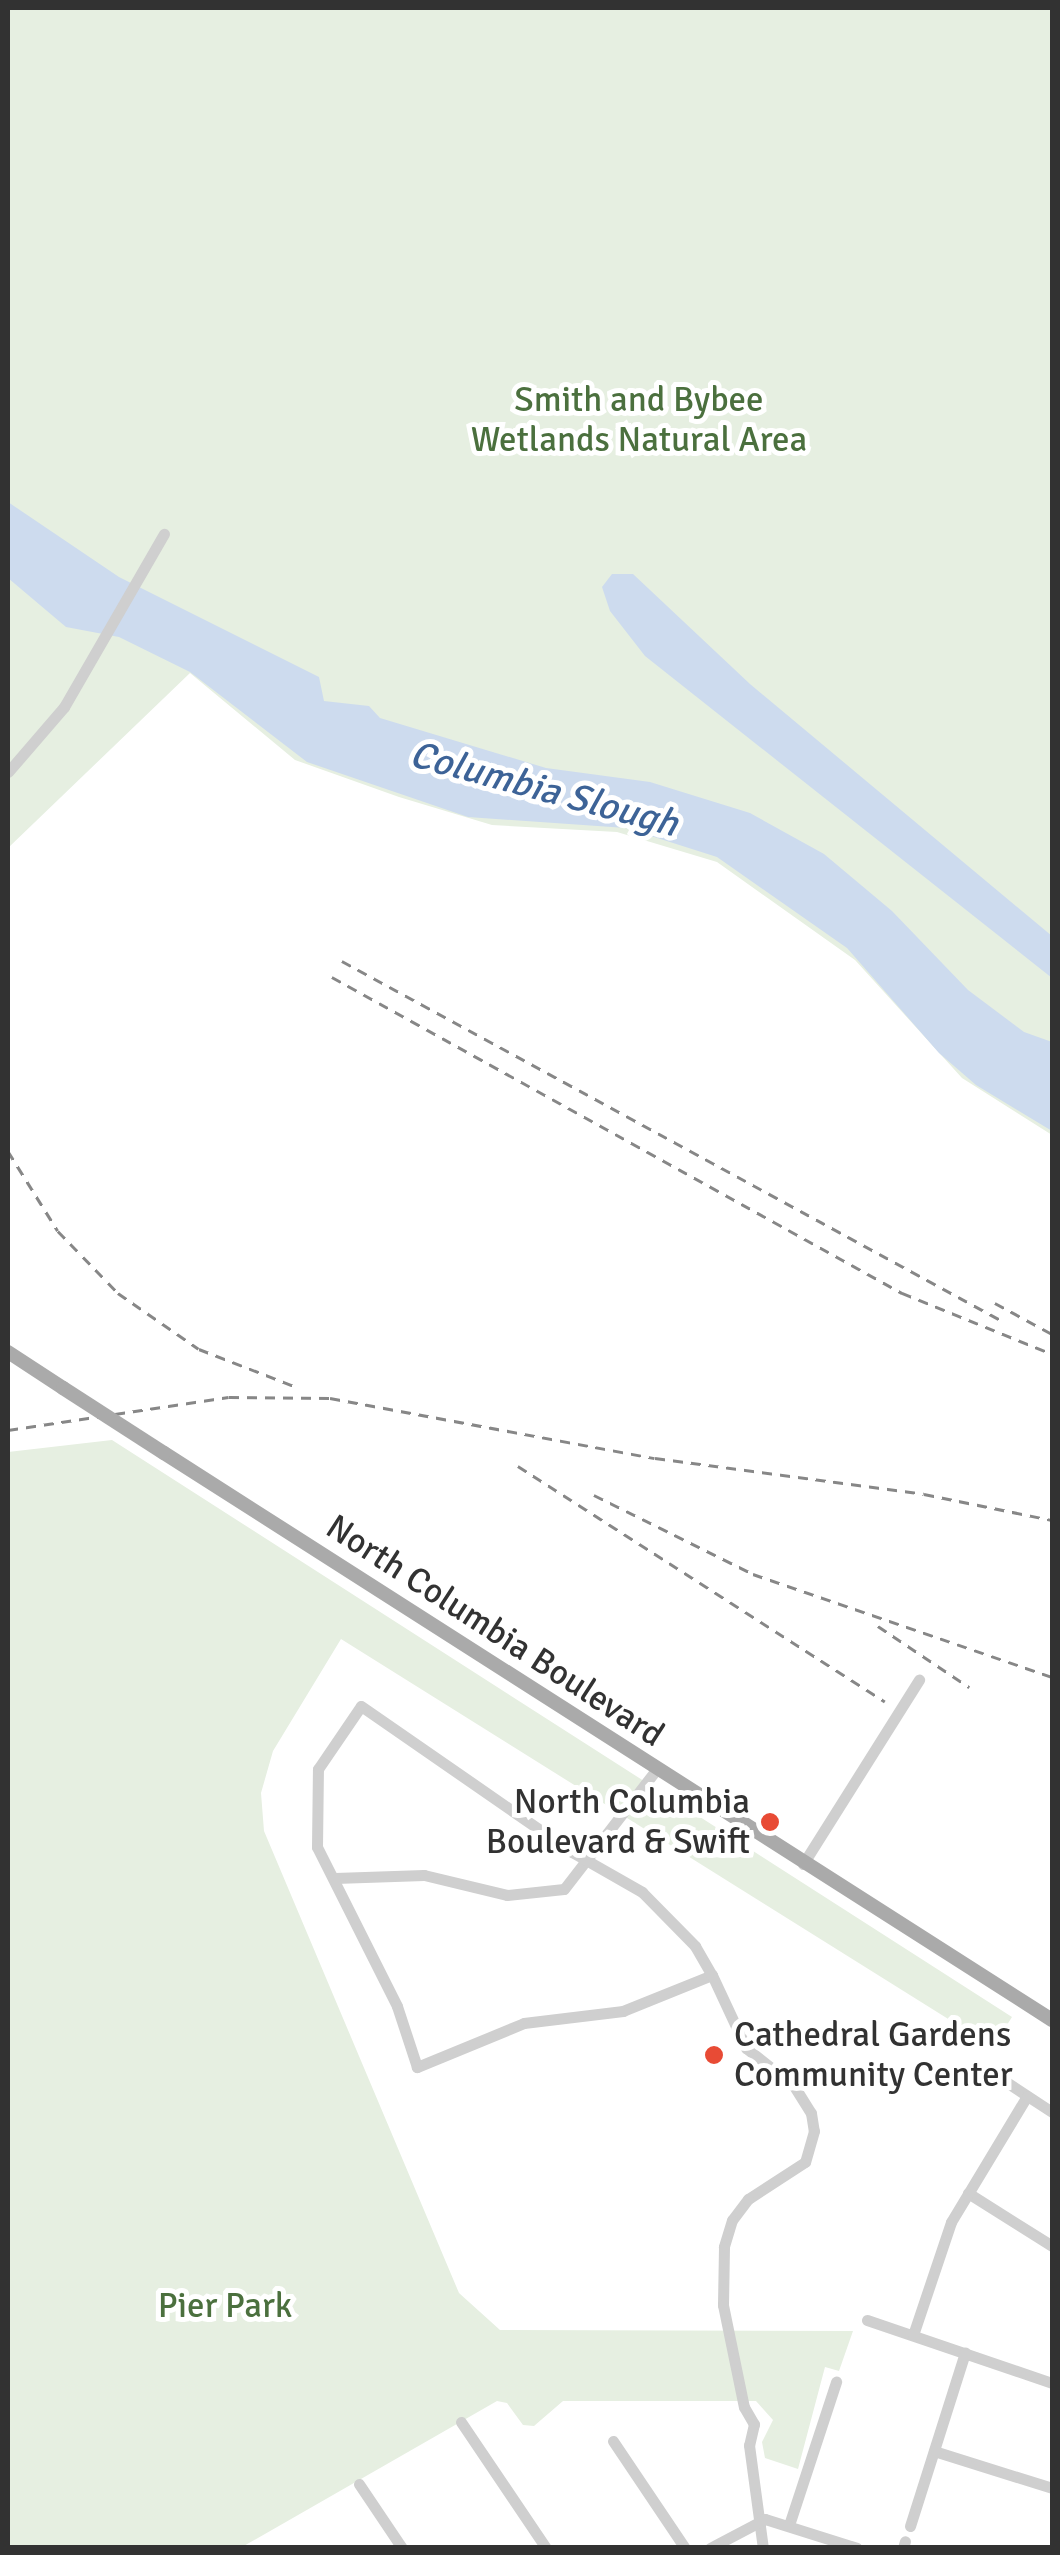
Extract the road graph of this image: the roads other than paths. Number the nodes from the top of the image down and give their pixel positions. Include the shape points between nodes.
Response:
1 (164, 534) dead end
2 (8, 772) edge
3 (8, 1352) edge
4 (919, 1680) dead end
5 (656, 1770) junction
6 (588, 1860) junction
7 (804, 1864) junction
8 (335, 1878) junction
9 (712, 1975) junction
10 (1052, 2020) edge
11 (988, 2070) dead end
12 (1028, 2096) junction
13 (1052, 2112) edge
14 (968, 2194) junction
15 (1052, 2246) edge
16 (867, 2320) dead end
17 (913, 2336) junction
18 (966, 2353) junction
19 (836, 2382) dead end
20 (1052, 2383) edge
21 (460, 2422) dead end
22 (613, 2441) dead end
23 (934, 2450) junction
24 (359, 2484) dead end
25 (1052, 2488) edge
26 (760, 2519) junction
27 (790, 2524) junction
28 (910, 2526) dead end
29 (402, 2548) edge
30 (546, 2548) edge
31 (685, 2548) edge
32 (710, 2548) edge
33 (763, 2548) edge
34 (857, 2548) edge

1 - 2 street via 50,728
3 - 5 main road, North Columbia Boulevard, bridge
4 - 7 street
5 - 6 street
5 - 7 main road, North Columbia Boulevard
6 - 8 street via 556,1892 500,1894 424,1875
6 - 8 street via 361,1706 314,1779 317,1848
6 - 9 street via 667,1911
7 - 10 main road, North Columbia Boulevard
8 - 9 street via 397,2006 417,2067 524,2023 623,2011
9 - 26 street via 746,2048 794,2086 814,2122 798,2170 748,2199 726,2234 723,2304 744,2406 754,2424 750,2445
11 - 12 street
12 - 13 street
12 - 14 street
14 - 15 street
14 - 17 street via 945,2236
16 - 17 street
17 - 18 street
18 - 20 street
18 - 23 street
19 - 27 street
21 - 30 street
22 - 31 street
23 - 25 street
23 - 28 street
24 - 29 street
26 - 27 street
26 - 32 street
26 - 33 street
27 - 34 street

